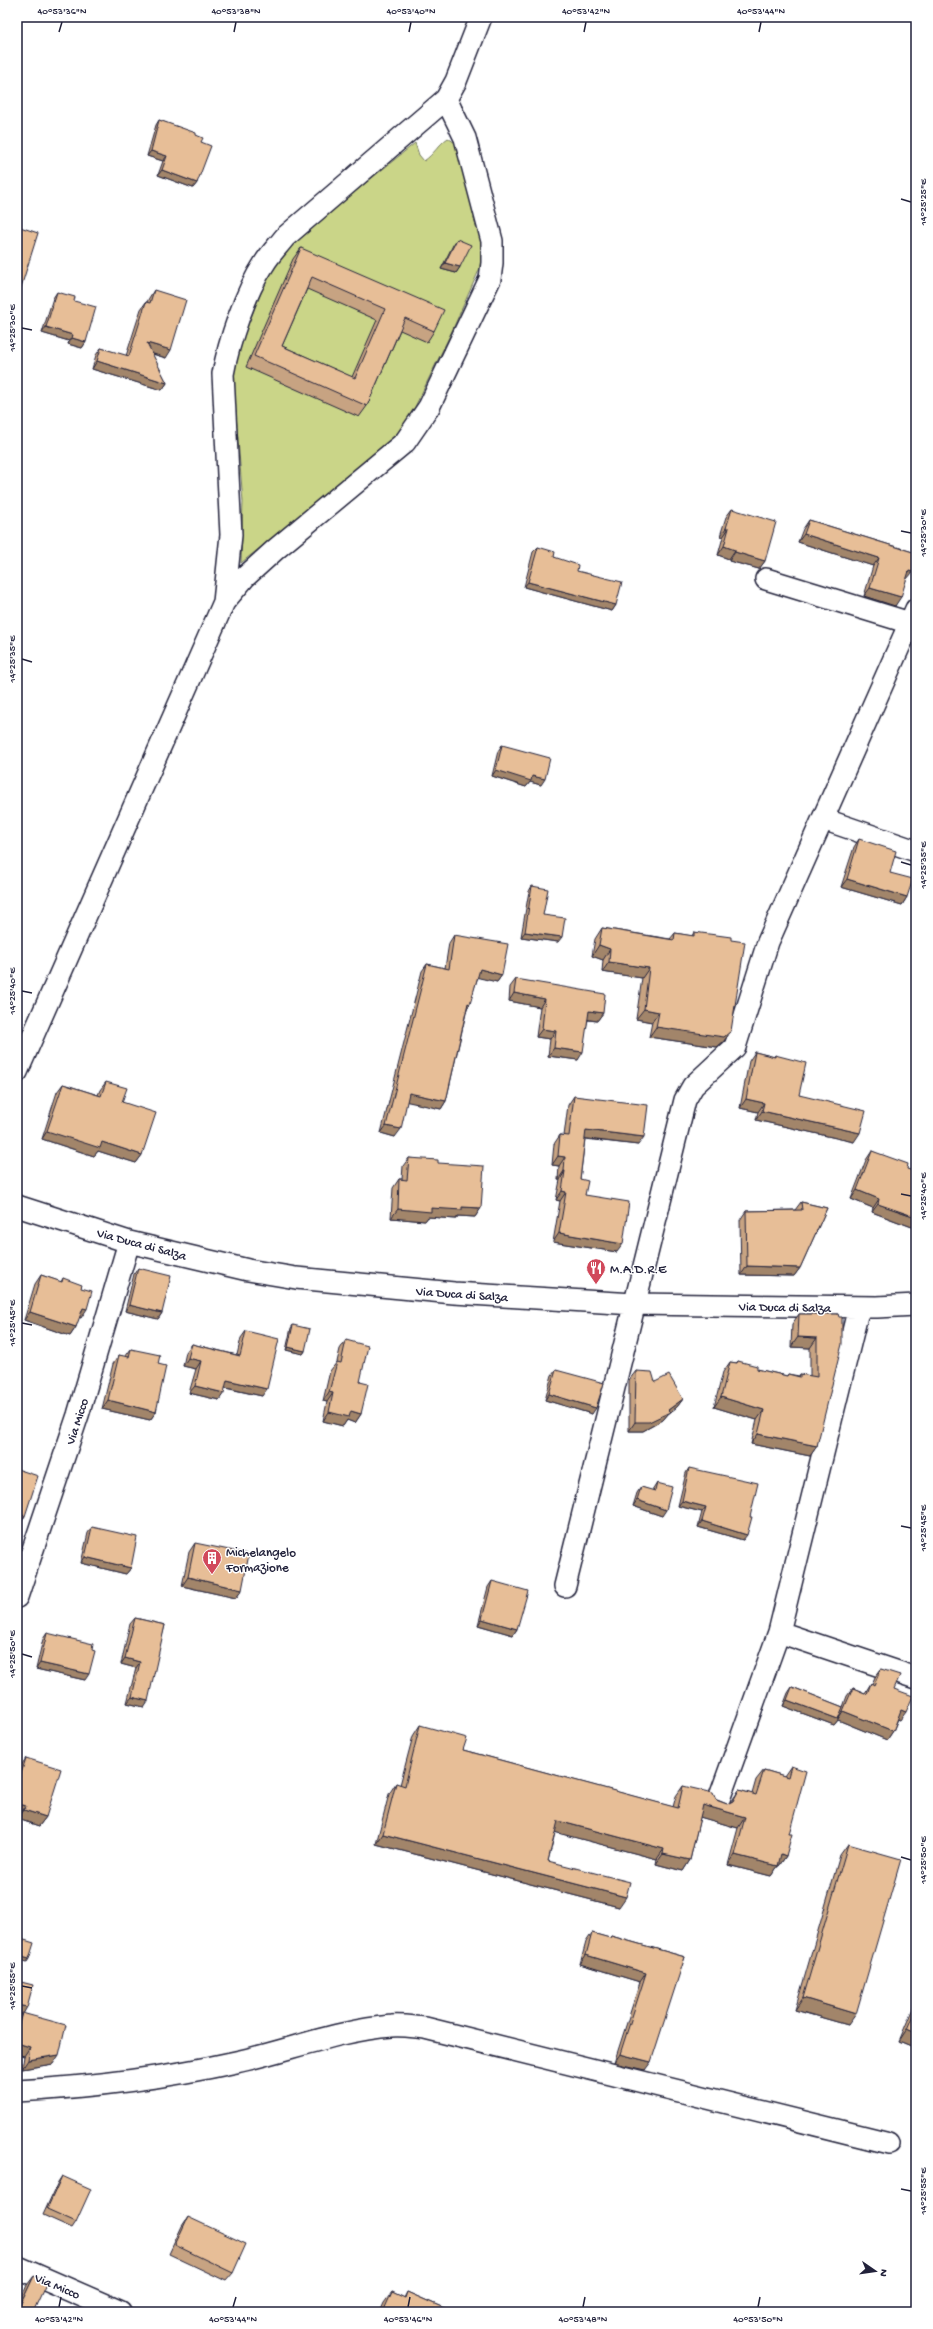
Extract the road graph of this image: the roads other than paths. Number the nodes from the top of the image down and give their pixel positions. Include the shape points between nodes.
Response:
1 (481, 17) edge
2 (446, 99) junction
3 (766, 579) dead end
4 (224, 602) junction
5 (913, 616) edge
6 (823, 819) junction
7 (916, 851) edge
8 (17, 1072) edge
9 (17, 1206) edge
10 (130, 1242) junction
11 (634, 1304) junction
12 (916, 1305) edge
13 (859, 1307) junction
14 (565, 1586) dead end
15 (17, 1597) edge
16 (779, 1632) junction
17 (916, 1678) edge
18 (718, 1802) edge
19 (17, 2090) edge
20 (889, 2143) dead end
21 (17, 2267) edge
22 (120, 2312) edge

1 - 2 street via 456,81
2 - 4 street via 285,237 263,264 246,299 226,358 224,374 231,535
2 - 4 street via 465,138 492,242 490,279 429,407 405,442 270,554 245,577
3 - 5 street
4 - 8 street
5 - 6 street
6 - 7 street
6 - 11 street via 768,942 735,1047 693,1086 685,1100
9 - 10 street, Via Duca di Salza
10 - 11 street, Via Duca di Salza via 248,1270 296,1278 461,1293
10 - 15 street, Via Micco via 78,1415
11 - 13 street, Via Duca di Salza
11 - 14 street
12 - 13 street, Via Duca di Salza
13 - 16 street
16 - 17 street
16 - 18 street
19 - 20 street via 151,2078 201,2070 360,2030 393,2026 432,2030
21 - 22 street, Via Micco

